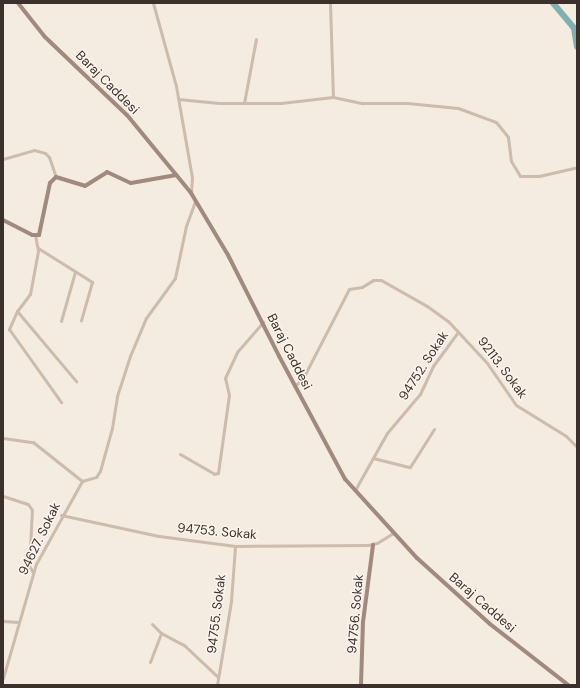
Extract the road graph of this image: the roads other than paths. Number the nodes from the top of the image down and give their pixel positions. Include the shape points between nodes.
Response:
1 (18, 3) edge
2 (153, 3) edge
3 (330, 3) edge
4 (256, 39) dead end
5 (333, 97) junction
6 (178, 99) junction
7 (244, 103) junction
8 (3, 158) edge
9 (577, 167) edge
10 (176, 175) junction
11 (56, 177) junction
12 (191, 193) junction
13 (196, 200) junction
14 (3, 220) edge
15 (35, 235) junction
16 (38, 248) junction
17 (75, 272) junction
18 (17, 311) junction
19 (81, 320) dead end
20 (61, 321) dead end
21 (263, 322) junction
22 (458, 332) junction
23 (76, 381) dead end
24 (294, 386) junction
25 (61, 402) dead end
26 (434, 429) dead end
27 (3, 438) edge
28 (577, 447) edge
29 (180, 454) dead end
30 (373, 458) junction
31 (82, 481) junction
32 (354, 490) junction
33 (3, 496) edge
34 (61, 515) junction
35 (393, 533) junction
36 (373, 545) junction
37 (235, 546) junction
38 (33, 572) junction
39 (3, 621) edge
40 (18, 622) junction
41 (152, 624) dead end
42 (160, 633) junction
43 (150, 662) dead end
44 (218, 677) junction
45 (3, 678) edge
46 (217, 685) edge
47 (361, 685) edge
48 (568, 685) edge

1 - 10 main road, Baraj Caddesi via 45,37 114,102
2 - 6 street
3 - 5 street
4 - 7 street
5 - 7 street via 281,103
5 - 9 street via 362,103 407,103 458,108 496,122 508,137 511,161 520,176 539,176
6 - 7 street
6 - 12 street via 192,178
8 - 11 street via 34,150 44,152 49,157
10 - 11 main road via 131,183 107,172 85,186
10 - 12 main road, Baraj Caddesi
11 - 15 main road via 50,182 39,235
12 - 13 main road, Baraj Caddesi
13 - 21 main road, Baraj Caddesi
13 - 31 street via 186,226 175,278 149,313 132,352 117,396 112,428 100,471 96,477
14 - 15 main road
15 - 16 street
16 - 17 street
16 - 18 street via 30,294
17 - 19 street via 92,282
17 - 20 street
18 - 23 street
18 - 25 street via 9,329
21 - 24 main road, Baraj Caddesi
21 - 29 street via 237,352 224,378 229,395 218,473 214,474
22 - 24 street, 92113. Sokak via 434,310 381,280 373,280 362,287 349,289 302,380
22 - 28 street, 92113. Sokak via 487,362 516,405 566,436
22 - 30 street, 94752. Sokak via 433,366 420,394 387,433
24 - 32 main road, Baraj Caddesi via 334,460
26 - 30 street via 410,467
27 - 31 street via 33,442
30 - 32 street, 94752. Sokak
31 - 34 street, 94627. Sokak
32 - 35 main road, Baraj Caddesi
33 - 38 street via 28,504 32,510 29,566
34 - 37 street, 94753. Sokak via 159,536
34 - 38 street, 94627. Sokak
35 - 36 street
35 - 48 main road, Baraj Caddesi via 490,624
36 - 37 street, 94753. Sokak
36 - 47 main road, 94756. Sokak via 363,622
37 - 44 street, 94755. Sokak via 231,601
38 - 40 street, 94627. Sokak
39 - 40 street
40 - 45 street, 94627. Sokak
41 - 42 street
42 - 43 street
42 - 44 street via 181,642
44 - 46 street, 94755. Sokak

